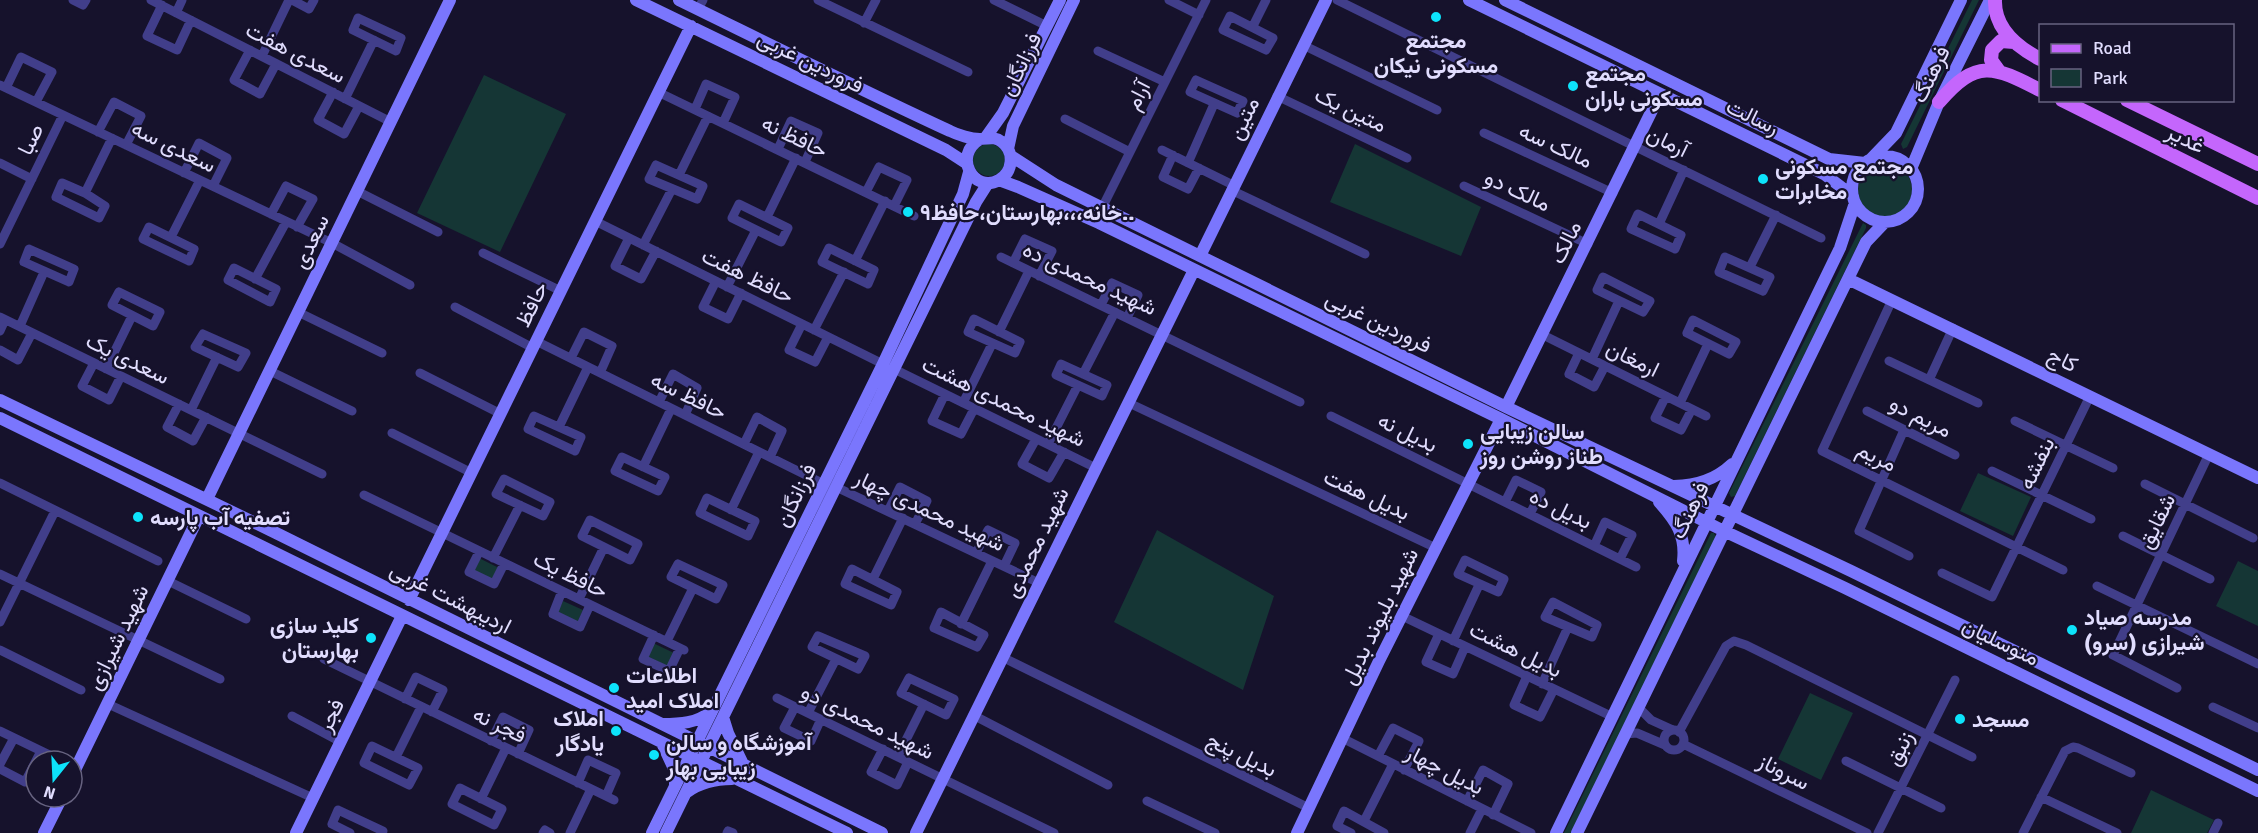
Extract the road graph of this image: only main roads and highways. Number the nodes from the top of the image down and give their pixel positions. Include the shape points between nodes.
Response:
1 (450, 0) edge
2 (636, 0) edge
3 (679, 0) edge
4 (1060, 0) edge
5 (1074, 0) edge
6 (1326, 0) edge
7 (1469, 0) edge
8 (1505, 0) edge
9 (1961, 0) edge
10 (1990, 0) edge
11 (1995, 0) edge
12 (701, 5) edge
13 (690, 26) junction
14 (2014, 42) junction
15 (2039, 58) edge
16 (1999, 71) junction
17 (2039, 90) edge
18 (1660, 94) junction
19 (1939, 102) junction
20 (2066, 102) edge
21 (2131, 102) edge
22 (983, 138) junction
23 (1010, 152) junction
24 (1868, 161) junction
25 (2258, 164) edge
26 (968, 167) junction
27 (1911, 169) junction
28 (994, 181) junction
29 (2258, 198) edge
30 (1854, 200) junction
31 (1885, 222) junction
32 (1200, 256) junction
33 (1194, 270) junction
34 (1848, 279) junction
35 (888, 367) junction
36 (0, 399) edge
37 (1504, 413) junction
38 (0, 418) edge
39 (1737, 459) junction
40 (2258, 478) edge
41 (1672, 486) junction
42 (1655, 496) junction
43 (207, 499) junction
44 (1714, 506) junction
45 (1732, 515) junction
46 (199, 516) junction
47 (1706, 522) junction
48 (1724, 531) junction
49 (1851, 571) junction
50 (1682, 572) junction
51 (1845, 588) junction
52 (410, 600) junction
53 (402, 616) junction
54 (718, 714) junction
55 (660, 724) junction
56 (661, 742) junction
57 (703, 745) junction
58 (84, 749) edge
59 (695, 760) junction
60 (744, 766) junction
61 (2258, 770) edge
62 (736, 779) junction
63 (680, 790) junction
64 (2258, 791) edge
65 (56, 809) edge
66 (44, 833) edge
67 (296, 833) edge
68 (652, 833) edge
69 (666, 833) edge
70 (847, 833) edge
71 (882, 833) edge
72 (916, 833) edge
73 (1297, 833) edge
74 (1556, 833) edge
75 (1577, 833) edge

1 - 43 main road, سعدی
2 - 13 main road, فروردین غربی
3 - 12 main road, فروردین غربی
4 - 22 main road, فرزانگان via 1003,113
5 - 23 main road, فرزانگان via 1013,126
6 - 32 main road, متین
7 - 18 main road, رسالت
8 - 24 main road, رسالت via 1829,159
9 - 24 main road, فرهنگ via 1896,133
10 - 19 main road, فرهنگ
11 - 14 main road via 1996,15
12 - 22 main road, فروردین غربی via 849,84 954,133
13 - 26 main road, فروردین غربی via 946,150
13 - 52 main road, حافظ
14 - 15 main road
14 - 16 main road via 2001,41 1992,50 1991,60
16 - 17 main road
16 - 19 main road via 1971,74
18 - 30 main road, رسالت via 1824,174
18 - 37 main road, مالک
19 - 27 main road, فرهنگ
20 - 29 main road, غدیر
21 - 25 main road, غدیر
22 - 23 main road via 999,140
22 - 26 main road via 969,149
23 - 28 main road via 1009,170
23 - 32 main road, فروردین غربی via 1056,185
24 - 27 main road via 1893,157
24 - 30 main road via 1856,174
26 - 28 main road via 981,181
26 - 35 main road, فرزانگان via 963,194
27 - 31 main road via 1918,182 1915,204 1900,219
28 - 33 main road, فروردین غربی via 1018,187 1099,223
28 - 35 main road, فرزانگان via 981,193
30 - 31 main road via 1864,215
30 - 39 main road, فرهنگ via 1840,248
31 - 34 main road, فرهنگ via 1866,242
32 - 37 main road, فروردین غربی
33 - 37 main road, فروردین غربی
33 - 72 main road, شهید محمدی
34 - 40 main road, کاج
34 - 45 main road, فرهنگ
35 - 54 main road, فرزانگان
36 - 43 main road, اردیبهشت غربی
37 - 41 main road, فروردین غربی
37 - 42 main road, فروردین غربی
37 - 73 main road, شهید بلیوند بدیل
38 - 46 main road, اردیبهشت غربی
39 - 41 main road via 1706,481
39 - 44 main road, فرهنگ
41 - 44 main road, فروردین غربی
42 - 47 main road, فروردین غربی
42 - 50 main road via 1680,531 1685,546
43 - 52 main road, اردیبهشت غربی
44 - 45 main road, فروردین غربی
44 - 47 main road, فرهنگ
45 - 48 main road, فرهنگ
45 - 49 main road, متوسلیان
46 - 53 main road, اردیبهشت غربی
46 - 58 main road, شهید شیرازی
47 - 48 main road, فروردین غربی
47 - 50 main road, فرهنگ
48 - 51 main road, متوسلیان
48 - 75 main road, فرهنگ
49 - 51 main road
49 - 61 main road, متوسلیان
50 - 74 main road, فرهنگ
51 - 64 main road, متوسلیان
52 - 55 main road, اردیبهشت غربی
53 - 56 main road, اردیبهشت غربی
53 - 67 main road, فجر
54 - 55 main road via 683,724
54 - 57 main road, فرزانگان
54 - 60 main road
55 - 57 main road, اردیبهشت غربی
56 - 59 main road, اردیبهشت غربی
56 - 63 main road
57 - 59 main road, فرزانگان
57 - 60 main road, اردیبهشت غربی
59 - 62 main road, اردیبهشت غربی
59 - 63 main road, فرزانگان
60 - 71 main road, اردیبهشت غربی
62 - 63 main road
62 - 70 main road, اردیبهشت غربی
63 - 68 main road, فرزانگان
63 - 69 main road, فرزانگان
65 - 66 main road

